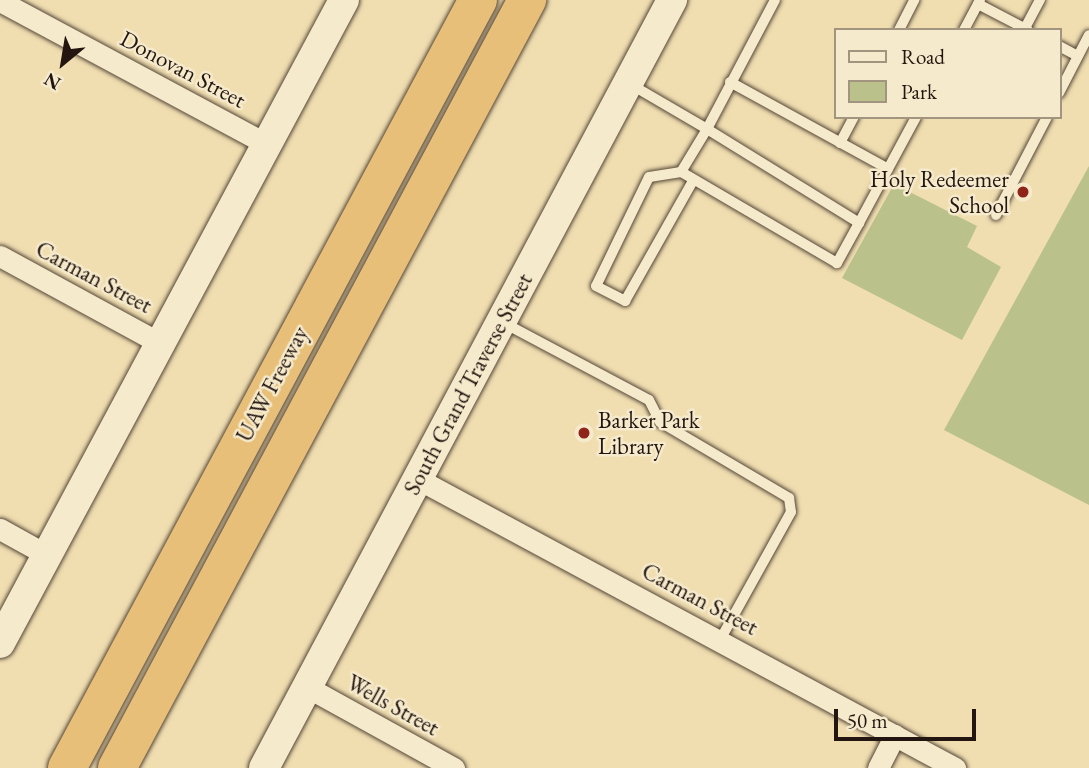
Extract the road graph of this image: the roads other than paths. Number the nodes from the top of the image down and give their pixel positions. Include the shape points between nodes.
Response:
1 (344, 0) edge
2 (478, 0) edge
3 (527, 0) edge
4 (672, 0) edge
5 (775, 0) edge
6 (914, 0) edge
7 (1040, 0) edge
8 (0, 1) edge
9 (979, 2) edge
10 (900, 28) edge
11 (965, 28) edge
12 (1025, 28) edge
13 (1027, 28) edge
14 (1089, 35) edge
15 (1061, 47) edge
16 (1078, 56) junction
17 (730, 82) junction
18 (629, 83) junction
19 (1061, 89) edge
20 (853, 119) edge
21 (915, 119) edge
22 (1046, 119) edge
23 (707, 129) junction
24 (841, 143) junction
25 (267, 144) junction
26 (888, 169) junction
27 (681, 172) junction
28 (692, 181) junction
29 (996, 215) dead end
30 (859, 223) junction
31 (0, 256) edge
32 (502, 322) junction
33 (163, 345) junction
34 (418, 479) junction
35 (0, 529) edge
36 (47, 555) junction
37 (720, 640) junction
38 (0, 643) edge
39 (307, 687) junction
40 (895, 735) junction
41 (67, 768) edge
42 (117, 768) edge
43 (264, 768) edge
44 (454, 768) edge
45 (878, 768) edge
46 (955, 768) edge

1 - 25 main road
2 - 41 highway, UAW Freeway
3 - 42 highway, UAW Freeway
4 - 18 main road, South Grand Traverse Street
5 - 17 lane
6 - 10 lane
7 - 13 lane
8 - 25 street, Donovan Street
9 - 11 lane
9 - 12 lane
14 - 16 lane
15 - 16 lane
16 - 19 lane
17 - 23 lane
17 - 24 lane
18 - 23 lane
18 - 32 main road, South Grand Traverse Street
20 - 24 lane
21 - 26 lane
22 - 29 lane
23 - 27 lane
23 - 30 lane
24 - 26 lane
25 - 33 main road
26 - 30 lane
27 - 28 lane
27 - 28 lane via 649,177 596,286 625,301
28 - 30 lane via 837,263
31 - 33 street, Carman Street
32 - 34 main road, South Grand Traverse Street
32 - 37 lane via 649,400 660,422 789,498 791,512
33 - 36 main road
34 - 37 street, Carman Street
34 - 39 main road, South Grand Traverse Street
35 - 36 street
36 - 38 main road
37 - 40 street, Carman Street
39 - 43 main road, South Grand Traverse Street
39 - 44 street, Wells Street
40 - 45 street
40 - 46 street, Carman Street

